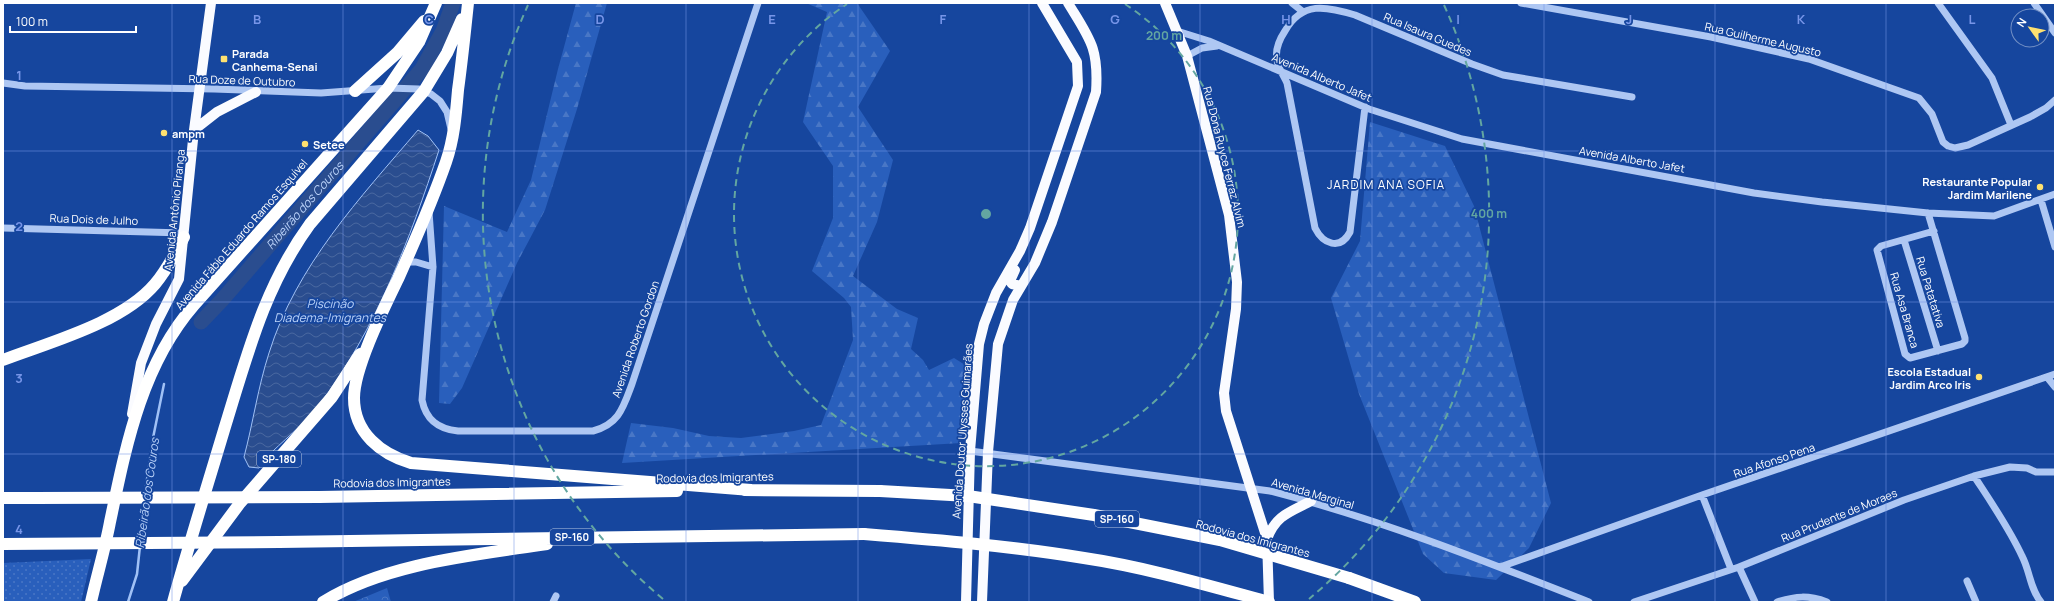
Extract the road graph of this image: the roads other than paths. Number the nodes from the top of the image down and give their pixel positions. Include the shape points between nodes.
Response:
1 (211, 3) edge
2 (468, 3) edge
3 (758, 3) edge
4 (1042, 3) edge
5 (1068, 3) edge
6 (1164, 3) edge
7 (1292, 3) edge
8 (1521, 3) edge
9 (1938, 3) edge
10 (2034, 3) edge
11 (435, 5) edge
12 (1302, 12) junction
13 (1177, 31) junction
14 (2055, 33) edge
15 (1218, 46) junction
16 (1187, 56) junction
17 (1282, 72) junction
18 (3, 83) edge
19 (391, 88) junction
20 (199, 90) junction
21 (421, 90) junction
22 (355, 91) junction
23 (256, 92) junction
24 (1632, 97) dead end
25 (2055, 100) edge
26 (1365, 107) junction
27 (2011, 125) junction
28 (194, 130) junction
29 (453, 135) junction
30 (2055, 194) edge
31 (2041, 200) junction
32 (429, 206) junction
33 (1928, 213) junction
34 (3, 228) edge
35 (1030, 228) junction
36 (1934, 231) junction
37 (184, 235) junction
38 (1904, 240) junction
39 (2055, 247) edge
40 (405, 262) junction
41 (433, 267) junction
42 (1021, 286) junction
43 (996, 293) junction
44 (376, 327) junction
45 (997, 349) junction
46 (1938, 350) junction
47 (3, 360) edge
48 (2055, 374) edge
49 (2047, 377) junction
50 (2055, 387) edge
51 (129, 435) junction
52 (970, 451) junction
53 (988, 452) junction
54 (2055, 472) edge
55 (1974, 476) junction
56 (1252, 489) junction
57 (751, 490) junction
58 (1702, 495) junction
59 (3, 498) edge
60 (1312, 501) junction
61 (587, 537) junction
62 (1267, 539) junction
63 (3, 544) edge
64 (1500, 567) junction
65 (1739, 567) junction
66 (1731, 569) junction
67 (1967, 581) dead end
68 (177, 588) junction
69 (91, 602) edge
70 (173, 602) edge
71 (323, 602) edge
72 (966, 602) edge
73 (982, 602) edge
74 (1269, 602) edge
75 (1414, 602) edge
76 (1589, 602) edge
77 (1634, 602) edge
78 (1755, 602) edge
79 (1777, 602) edge
80 (1827, 602) edge
81 (1976, 602) edge
82 (2041, 602) edge

1 - 20 main road, Avenida Antônio Piranga
2 - 21 highway via 448,53
2 - 29 highway
3 - 41 street, Avenida Roberto Gordon via 632,384 618,416 610,424 593,431 458,431 448,430 430,420 422,400
4 - 35 main road, Avenida Doutor Ulysses Guimarães via 1077,62 1078,86
5 - 42 main road via 1093,46 1097,73 1096,92 1052,222 1040,252
6 - 13 main road, Rua Dona Ruyce Ferraz Alvim
7 - 12 street
8 - 27 street, Rua Guilherme Augusto via 1711,37 1802,57 1919,98 1932,114 1945,144 1955,148 1968,145
9 - 27 street via 1992,78
10 - 14 street
11 - 19 highway, Avenida Fábio Eduardo Ramos Esquível via 420,42
11 - 22 highway via 397,53
12 - 17 street via 1286,28 1279,40 1276,55
12 - 24 street, Rua Isaura Guedes via 1314,8 1336,10 1355,15 1472,64 1503,74
13 - 15 street, Avenida Alberto Jafet
13 - 16 main road, Rua Dona Ruyce Ferraz Alvim
15 - 16 street via 1202,48
15 - 17 street, Avenida Alberto Jafet
16 - 56 main road, Rua Dona Ruyce Ferraz Alvim via 1229,215 1237,282 1236,309 1224,393 1226,411
17 - 26 street, Avenida Alberto Jafet
17 - 26 street via 1287,83 1315,228 1322,240 1332,244 1343,240 1350,232
18 - 20 street, Rua Doze de Outubro via 25,86
19 - 21 street, Rua Doze de Outubro
19 - 22 street, Rua Doze de Outubro
19 - 51 highway, Avenida Fábio Eduardo Ramos Esquível via 187,314 153,370
20 - 23 street, Rua Doze de Outubro
20 - 28 main road, Avenida Antônio Piranga
21 - 29 street, SP-180 via 440,101 447,112
21 - 68 highway via 310,224 279,271 254,331
22 - 23 street, Rua Doze de Outubro
23 - 28 main road via 217,112
25 - 27 street via 2046,108
26 - 33 street, Avenida Alberto Jafet via 1419,126 1477,142 1754,193
28 - 37 main road, Avenida Antônio Piranga
29 - 32 highway, SP-180 via 447,160
30 - 31 street, Avenida Alberto Jafet
31 - 33 street, Avenida Alberto Jafet via 1994,216
31 - 39 street
32 - 40 highway, SP-180
32 - 41 street, Avenida Roberto Gordon
33 - 36 street, Rua Asa Branca
34 - 37 street, Rua Dois de Julho
35 - 42 main road via 1029,245 1010,279 1012,284
35 - 43 main road, Avenida Doutor Ulysses Guimarães
36 - 38 street, Rua Asa Branca
36 - 46 street, Rua Asa Branca via 1965,338 1962,344
37 - 47 highway via 167,270 137,301 118,314
37 - 51 main road, Avenida Antônio Piranga via 179,279 156,324 141,363
38 - 46 street, Rua Patatativa
38 - 46 street, Rua Asa Branca via 1881,246 1877,250 1905,354 1910,358
40 - 41 street via 422,263
40 - 44 highway, SP-180
42 - 45 main road via 1005,319
43 - 45 main road via 1004,292 1008,298 996,338
43 - 52 main road, Avenida Doutor Ulysses Guimarães via 979,344
44 - 57 highway via 355,385 356,412 361,427 370,440 395,458 411,463
44 - 68 highway, SP-180 via 332,397 240,503
45 - 53 main road
48 - 49 street, Rua Afonso Pena
49 - 50 street
49 - 58 street, Rua Afonso Pena
51 - 69 highway, Avenida Fábio Eduardo Ramos Esquível
52 - 53 street, Avenida Marginal
52 - 72 main road, Avenida Doutor Ulysses Guimarães
53 - 56 street, Avenida Marginal
53 - 73 main road
54 - 55 street, Rua Prudente de Moraes via 2036,472 2027,468 2010,467
55 - 65 street, Rua Prudente de Moraes via 1904,500
55 - 82 street via 2018,547 2034,591
56 - 60 street, Avenida Marginal
56 - 62 main road, Rua Dona Ruyce Ferraz Alvim
57 - 59 highway, Rodovia dos Imigrantes / SP-160, bridge
57 - 75 highway, Rodovia dos Imigrantes / SP-160, bridge via 880,491 968,496 1094,515 1220,540 1349,578
58 - 64 street, Rua Afonso Pena
58 - 66 street
60 - 62 main road via 1280,517
60 - 64 street, Avenida Marginal
61 - 63 highway, SP-160, bridge
61 - 71 highway via 397,571 356,585
61 - 74 highway, SP-160, bridge via 864,534 960,542 1085,558 1208,585
62 - 74 main road, Rua Dona Ruyce Ferraz Alvim
64 - 76 street, Avenida Marginal
65 - 66 street, Rua Prudente de Moraes
65 - 78 street
66 - 77 street, Rua Prudente de Moraes
67 - 81 street
68 - 70 highway, SP-180
79 - 80 street via 1801,596

